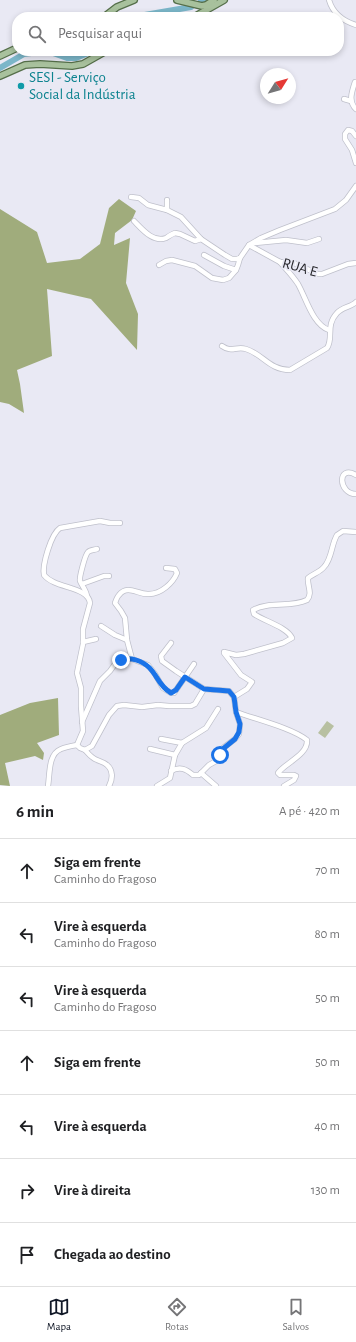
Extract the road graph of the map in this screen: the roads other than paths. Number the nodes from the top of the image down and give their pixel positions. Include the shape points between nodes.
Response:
1 (134, 0) edge
2 (177, 0) edge
3 (214, 0) edge
4 (224, 0) edge
5 (329, 0) edge
6 (110, 12) edge
7 (203, 12) edge
8 (335, 12) edge
9 (344, 19) edge
10 (356, 25) edge
11 (12, 50) edge
12 (0, 56) edge
13 (97, 56) edge
14 (0, 76) edge
15 (355, 82) dead end
16 (344, 99) dead end
17 (351, 102) junction
18 (356, 109) edge
19 (356, 136) edge
20 (356, 163) edge
21 (356, 186) edge
22 (131, 197) dead end
23 (167, 200) dead end
24 (167, 210) junction
25 (134, 221) dead end
26 (201, 239) junction
27 (319, 240) dead end
28 (250, 244) junction
29 (204, 255) dead end
30 (240, 258) junction
31 (280, 262) junction
32 (355, 263) edge
33 (159, 265) dead end
34 (236, 270) junction
35 (356, 302) edge
36 (330, 330) junction
37 (222, 346) dead end
38 (356, 475) edge
39 (356, 494) edge
40 (120, 523) dead end
41 (356, 532) edge
42 (97, 549) dead end
43 (166, 568) dead end
44 (109, 576) dead end
45 (82, 584) junction
46 (87, 596) junction
47 (101, 626) dead end
48 (96, 639) dead end
49 (127, 640) junction
50 (83, 642) junction
51 (171, 643) dead end
52 (132, 658) junction
53 (194, 664) dead end
54 (185, 677) junction
55 (204, 689) junction
56 (234, 697) junction
57 (218, 709) dead end
58 (236, 712) junction
59 (82, 722) junction
60 (161, 739) dead end
61 (182, 743) junction
62 (76, 745) junction
63 (150, 749) dead end
64 (85, 750) junction
65 (175, 754) junction
66 (171, 771) junction
67 (201, 773) junction
68 (48, 786) edge
69 (109, 786) edge
70 (158, 786) edge
71 (216, 786) edge
72 (284, 786) edge

1 - 6 main road
2 - 3 main road via 202,6
4 - 7 main road
5 - 8 street
9 - 10 street
11 - 12 main road
13 - 14 main road via 83,64 72,66 25,65
15 - 17 street
16 - 17 street
17 - 18 street
19 - 20 street via 348,130 345,134
21 - 28 street via 346,200 335,209
22 - 24 street via 140,198 151,206
23 - 24 street
24 - 26 street via 183,219
25 - 26 street via 153,237 165,238 175,233 195,241
26 - 30 street via 228,257
27 - 28 street
28 - 30 street
28 - 31 street, RUA E
29 - 34 street
30 - 34 street
31 - 32 street, RUA E via 294,263 322,274
31 - 36 street via 297,283 317,320
33 - 34 street via 172,260 195,266 212,278 224,280
35 - 36 street via 336,314 330,324
36 - 37 street via 327,348 290,370 273,367 246,349 228,349
38 - 39 street via 351,472 342,476 348,492
40 - 46 street via 100,521 56,531 46,559 44,575 55,584
41 - 56 street via 343,531 337,535 326,565 308,578 310,595 306,600 253,610 254,614 277,626 292,638 283,644 244,654 224,652 241,675 252,682 248,690
42 - 45 street via 87,553 80,579
43 - 49 street via 178,572 172,583 164,589 148,594 125,590 116,600 116,605 124,618
44 - 45 street
45 - 46 street
46 - 50 street via 90,603 83,629
47 - 49 street
48 - 50 street
49 - 52 street
50 - 59 street via 77,673 81,686
51 - 54 street via 161,658
52 - 54 street via 148,665 163,688 171,693
52 - 59 street via 125,658 115,664 100,681
53 - 54 street
54 - 55 street
55 - 56 street via 229,691
55 - 64 street via 192,706 117,706 109,715 92,746
56 - 58 street
57 - 61 street via 205,729
58 - 67 street via 240,724 238,736 224,748 218,760
58 - 72 street via 307,740 296,758 278,773 296,776
59 - 62 street via 83,733
60 - 61 street
61 - 65 street
62 - 64 street
62 - 68 street via 54,753
63 - 65 street
64 - 69 street via 91,757 110,768 112,782
65 - 66 street
66 - 67 street via 181,768 195,776
66 - 70 street via 169,778
67 - 71 street

